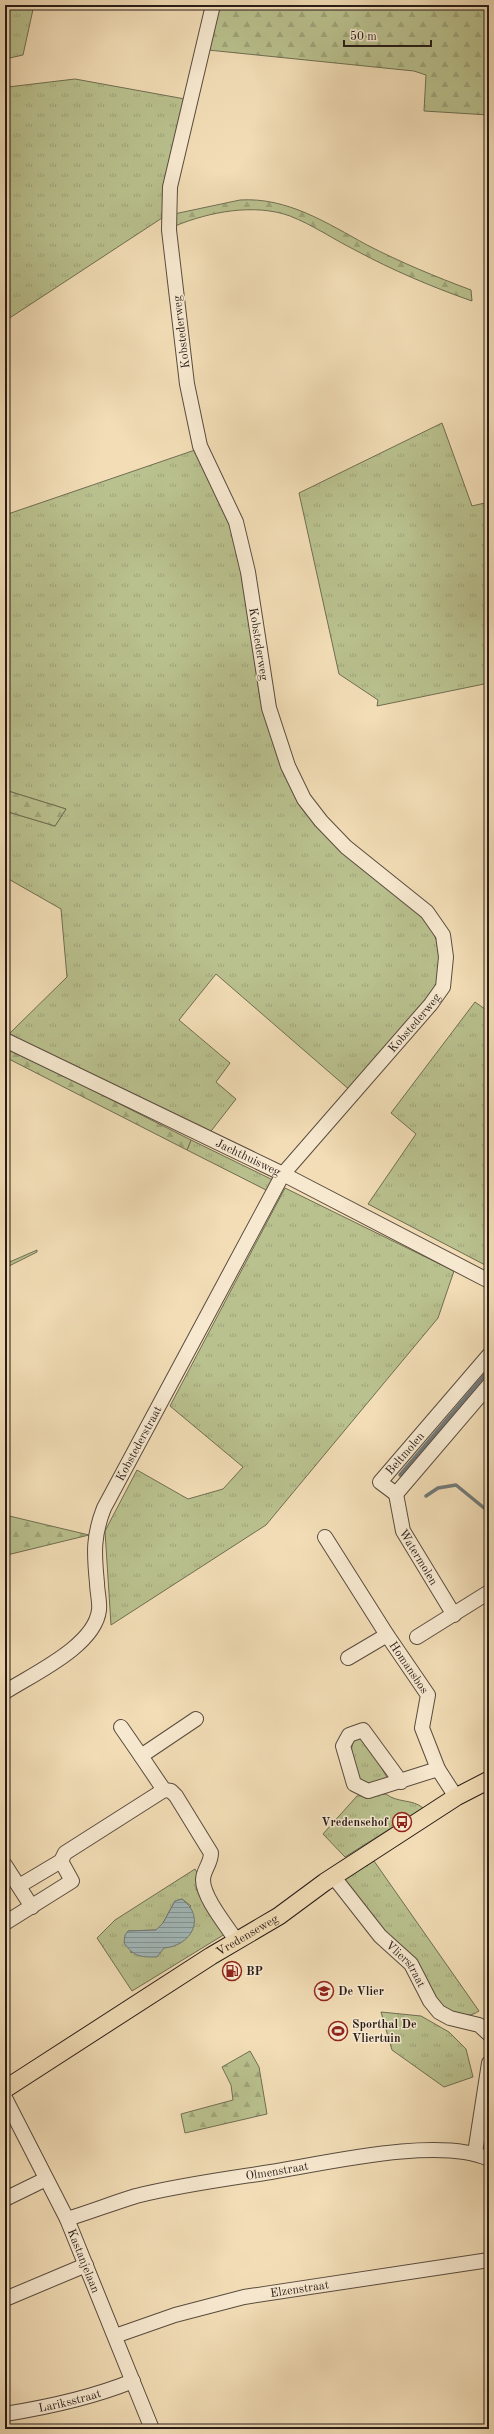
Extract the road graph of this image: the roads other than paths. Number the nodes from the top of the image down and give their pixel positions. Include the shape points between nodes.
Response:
1 (213, 5) edge
2 (5, 1040) edge
3 (283, 1174) junction
4 (489, 1281) edge
5 (489, 1355) edge
6 (489, 1384) edge
7 (396, 1494) junction
8 (325, 1537) dead end
9 (489, 1592) edge
10 (454, 1615) junction
11 (387, 1635) junction
12 (417, 1637) dead end
13 (348, 1658) dead end
14 (5, 1692) edge
15 (196, 1719) dead end
16 (121, 1727) dead end
17 (141, 1756) junction
18 (438, 1769) junction
19 (489, 1780) edge
20 (401, 1782) junction
21 (164, 1790) junction
22 (456, 1797) junction
23 (61, 1861) junction
24 (5, 1865) edge
25 (333, 1876) junction
26 (19, 1886) junction
27 (32, 1907) junction
28 (5, 1923) edge
29 (236, 1940) junction
30 (489, 2034) edge
31 (489, 2064) edge
32 (5, 2089) edge
33 (5, 2098) edge
34 (475, 2153) junction
35 (489, 2160) edge
36 (46, 2179) junction
37 (5, 2199) edge
38 (67, 2220) junction
39 (489, 2260) edge
40 (86, 2265) junction
41 (5, 2299) edge
42 (115, 2336) junction
43 (133, 2381) junction
44 (5, 2414) edge
45 (152, 2429) edge

1 - 3 street, Kobstederweg via 170,187 169,230 187,384 200,446 236,522 248,572 269,708 288,766 304,799 321,821 346,847 427,912 444,935 446,957 443,987 431,1004
2 - 3 street, Jachthuisweg
3 - 4 street, Jachthuisweg
3 - 14 street, Kobstederstraat via 104,1508 96,1531 94,1548 99,1610 93,1628 79,1645
5 - 7 street, Beltmolen via 380,1482
6 - 7 street, Beltmolen
7 - 10 street, Watermolen via 403,1530
8 - 11 street, Homansbos
9 - 10 street
10 - 12 street
11 - 13 street, Homansbos
11 - 18 street, Homansbos via 428,1695 422,1728
15 - 17 street
16 - 17 street
17 - 21 street
18 - 20 street
18 - 22 street, Homansbos
19 - 22 main road, Vredenseweg
20 - 20 street via 368,1791 354,1784 343,1746 349,1735 363,1730
21 - 23 street via 65,1853
21 - 29 street via 176,1796 211,1853 211,1862 203,1878 203,1889
22 - 25 main road, Vredenseweg
23 - 26 street
23 - 27 street via 72,1881
24 - 26 street
25 - 29 main road, Vredenseweg via 279,1916
25 - 30 street, Vlierstraat via 380,1936 411,1964 430,2001 439,2012 450,2018 479,2025
26 - 27 street
27 - 28 street
29 - 32 main road, Vredenseweg
31 - 34 street
33 - 36 street, Kastanjelaan
34 - 35 street, Olmenstraat
34 - 38 street, Olmenstraat via 460,2150 394,2153 215,2181 137,2196
36 - 37 street
36 - 38 street, Kastanjelaan
38 - 40 street, Kastanjelaan
39 - 42 street, Elzenstraat via 244,2297
40 - 41 street
40 - 42 street, Kastanjelaan
42 - 43 street, Kastanjelaan
43 - 44 street, Lariksstraat via 93,2396 55,2406
43 - 45 street, Kastanjelaan

